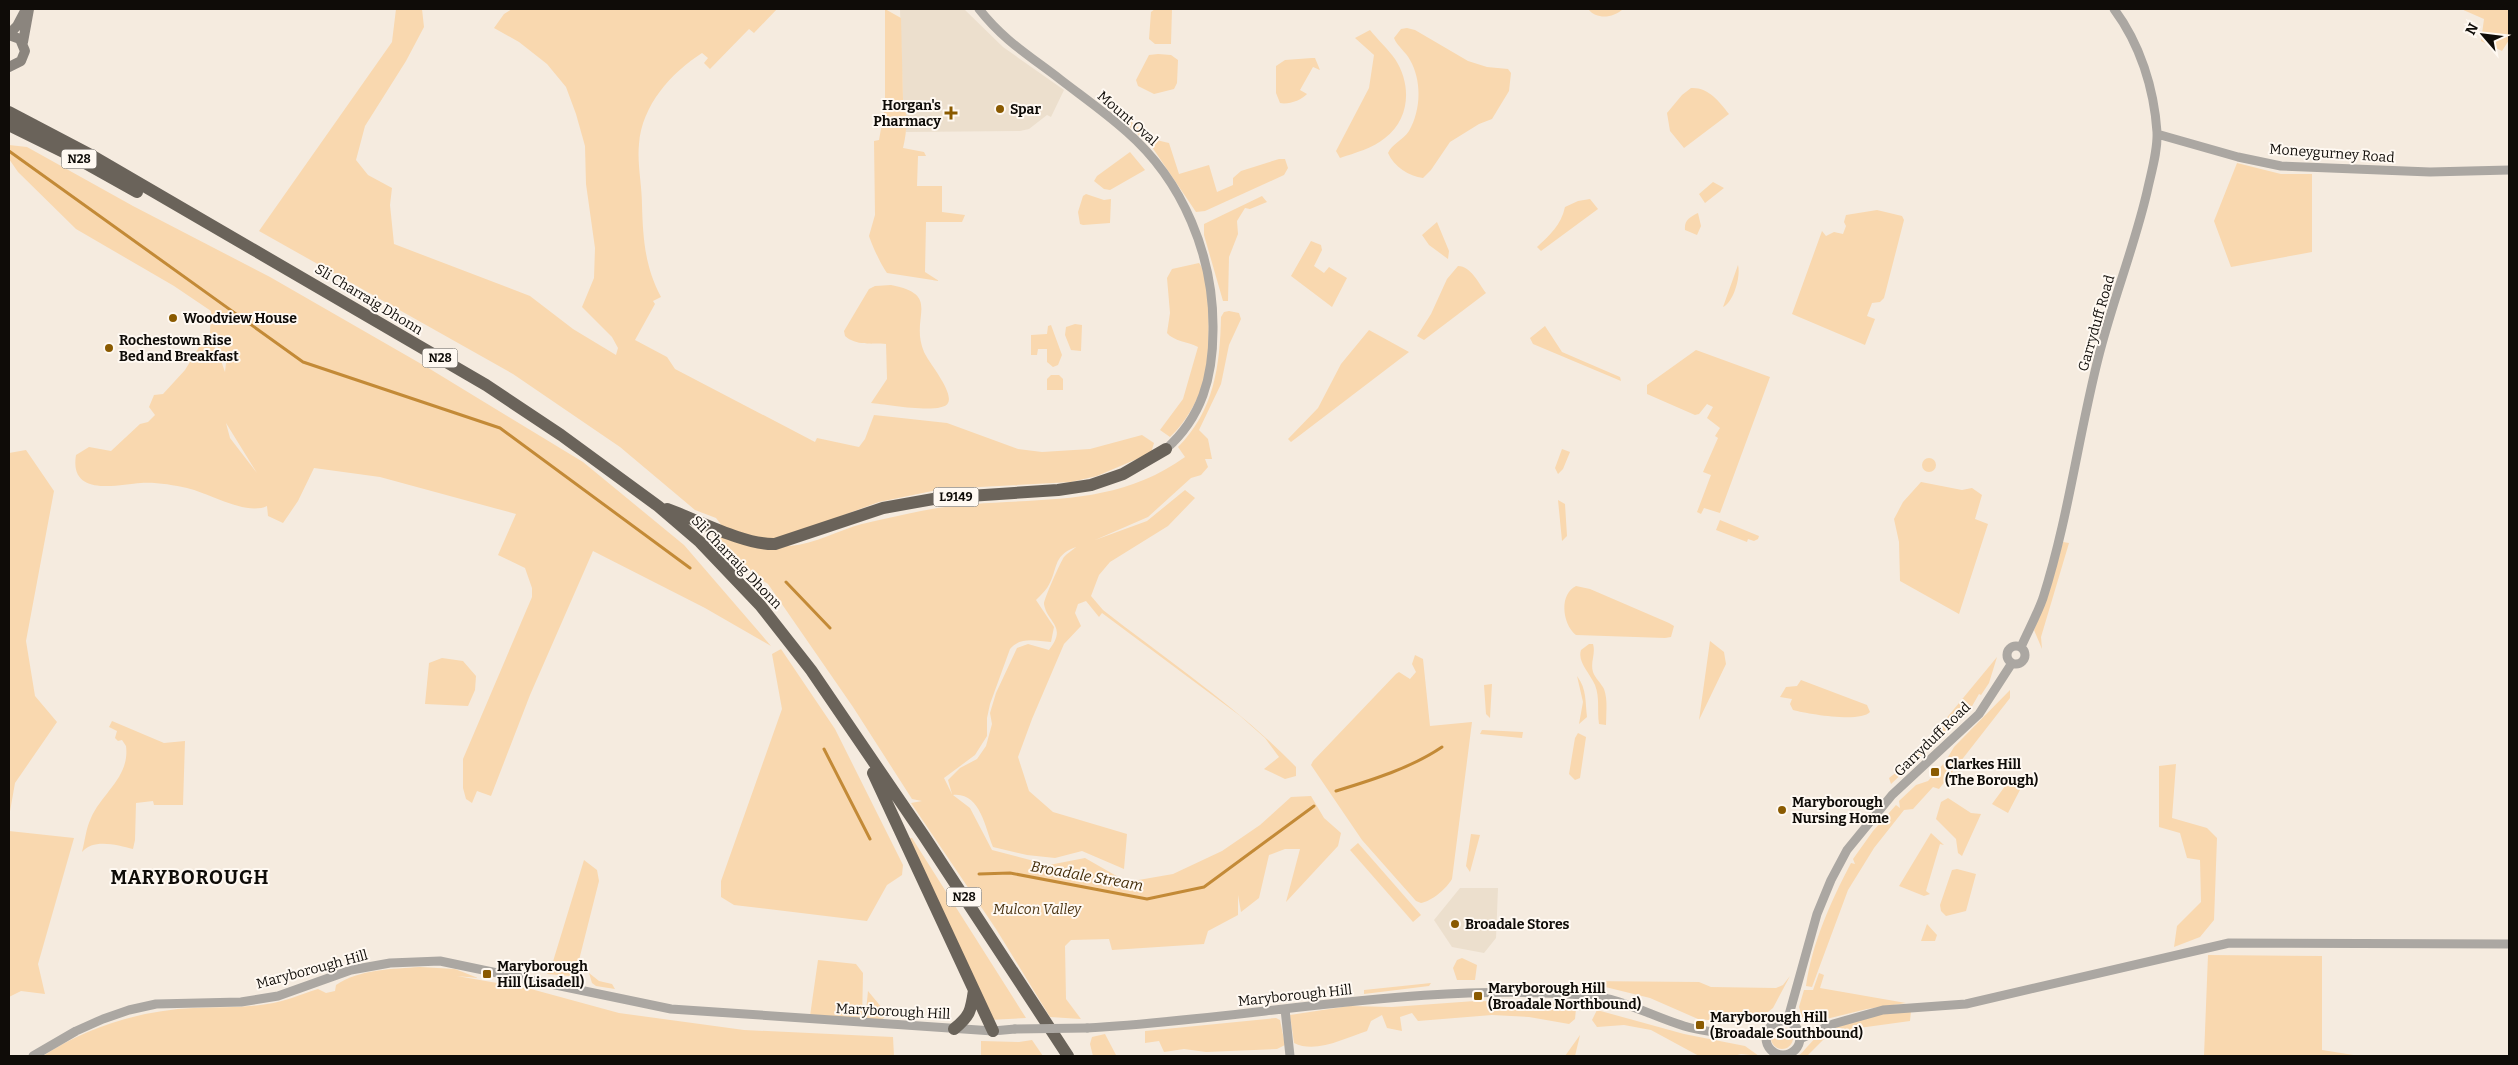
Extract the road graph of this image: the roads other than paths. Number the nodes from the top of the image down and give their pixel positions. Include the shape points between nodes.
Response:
1 (28, 9) edge
2 (979, 9) edge
3 (2114, 9) edge
4 (9, 35) edge
5 (23, 42) junction
6 (10, 69) edge
7 (12, 120) edge
8 (2157, 134) junction
9 (2509, 170) edge
10 (1166, 449) joint
11 (658, 506) junction
12 (857, 738) junction
13 (2509, 944) edge
14 (974, 990) junction
15 (1285, 1009) junction
16 (1787, 1022) junction
17 (954, 1029) junction
18 (993, 1032) junction
19 (1767, 1036) junction
20 (1800, 1039) junction
21 (1290, 1054) edge
22 (33, 1056) edge
23 (1068, 1056) edge
24 (1786, 1056) edge

1 - 4 main road
1 - 5 main road
2 - 10 street, Mount Oval / L9149 via 1010,44 1138,142 1175,189 1193,224 1213,297 1210,375 1204,398 1191,422
3 - 8 street, Garryduff Road via 2130,31 2144,66
4 - 5 main road
5 - 6 main road via 23,58
7 - 11 highway, Sli Charraig Dhonn / N28 via 89,154 486,385 561,434
8 - 9 street, Moneygurney Road via 2281,166 2430,172
8 - 16 street, Garryduff Road via 2141,219 2098,358 2042,600 2021,647 2012,646 2007,651 2012,663 1979,714 1892,795 1847,850 1817,914
10 - 11 highway, L9149 via 1122,474 1091,485 939,498 883,508 776,544 761,545 745,540
11 - 12 highway, Sli Charraig Dhonn / N28 via 700,542 760,605 811,670
12 - 14 highway, N28
12 - 23 highway, Sli Charraig Dhonn / N28
13 - 20 street via 2230,943 1966,1004 1883,1010 1833,1024
14 - 17 highway via 967,1018
14 - 18 highway, N28
15 - 18 street, Maryborough Hill, bridge via 1152,1025
15 - 19 street, Maryborough Hill via 1446,993 1585,994 1614,1000 1698,1030
15 - 21 street
16 - 19 street via 1776,1023
16 - 20 street via 1797,1028
17 - 18 street, Maryborough Hill
17 - 22 street, Maryborough Hill via 671,1009 440,960 390,963 351,970 278,996 241,1002 156,1004 138,1008 103,1019
19 - 24 street via 1772,1050
20 - 24 street via 1796,1050

